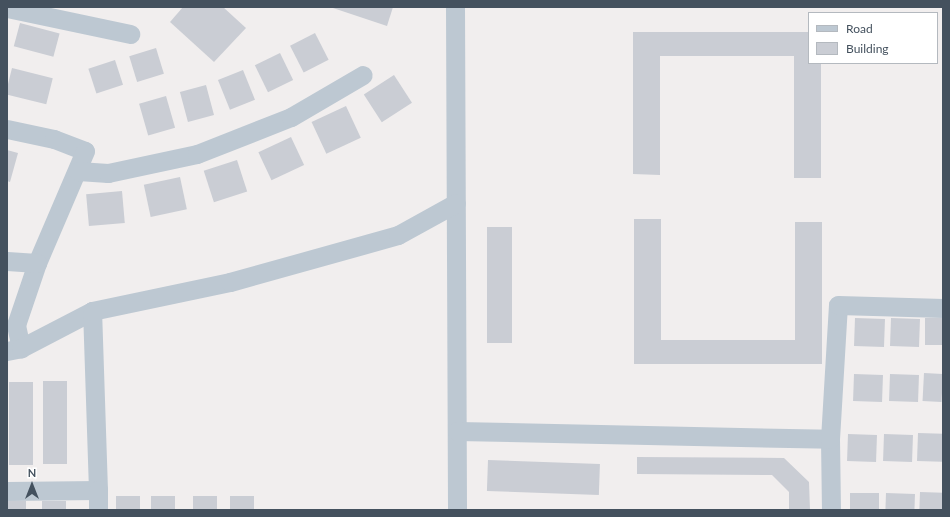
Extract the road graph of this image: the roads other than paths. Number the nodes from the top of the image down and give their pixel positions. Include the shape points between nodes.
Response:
1 (455, 7) edge
2 (7, 8) edge
3 (130, 34) dead end
4 (363, 75) dead end
5 (7, 129) edge
6 (78, 171) junction
7 (456, 203) junction
8 (7, 261) edge
9 (37, 263) junction
10 (943, 308) edge
11 (92, 311) junction
12 (14, 350) edge
13 (457, 431) junction
14 (830, 439) junction
15 (98, 490) junction
16 (7, 491) edge
17 (98, 510) edge
18 (457, 510) edge
19 (831, 510) edge

1 - 7 street
2 - 3 street
4 - 6 street via 291,117 197,154 108,173
5 - 6 street via 54,139 85,151
6 - 9 street
7 - 11 street via 398,235 230,282
7 - 13 street
8 - 9 street
9 - 12 street via 16,324
10 - 14 street via 838,305
11 - 12 street
11 - 15 street
13 - 14 street
13 - 18 street
14 - 19 street
15 - 16 street
15 - 17 street

